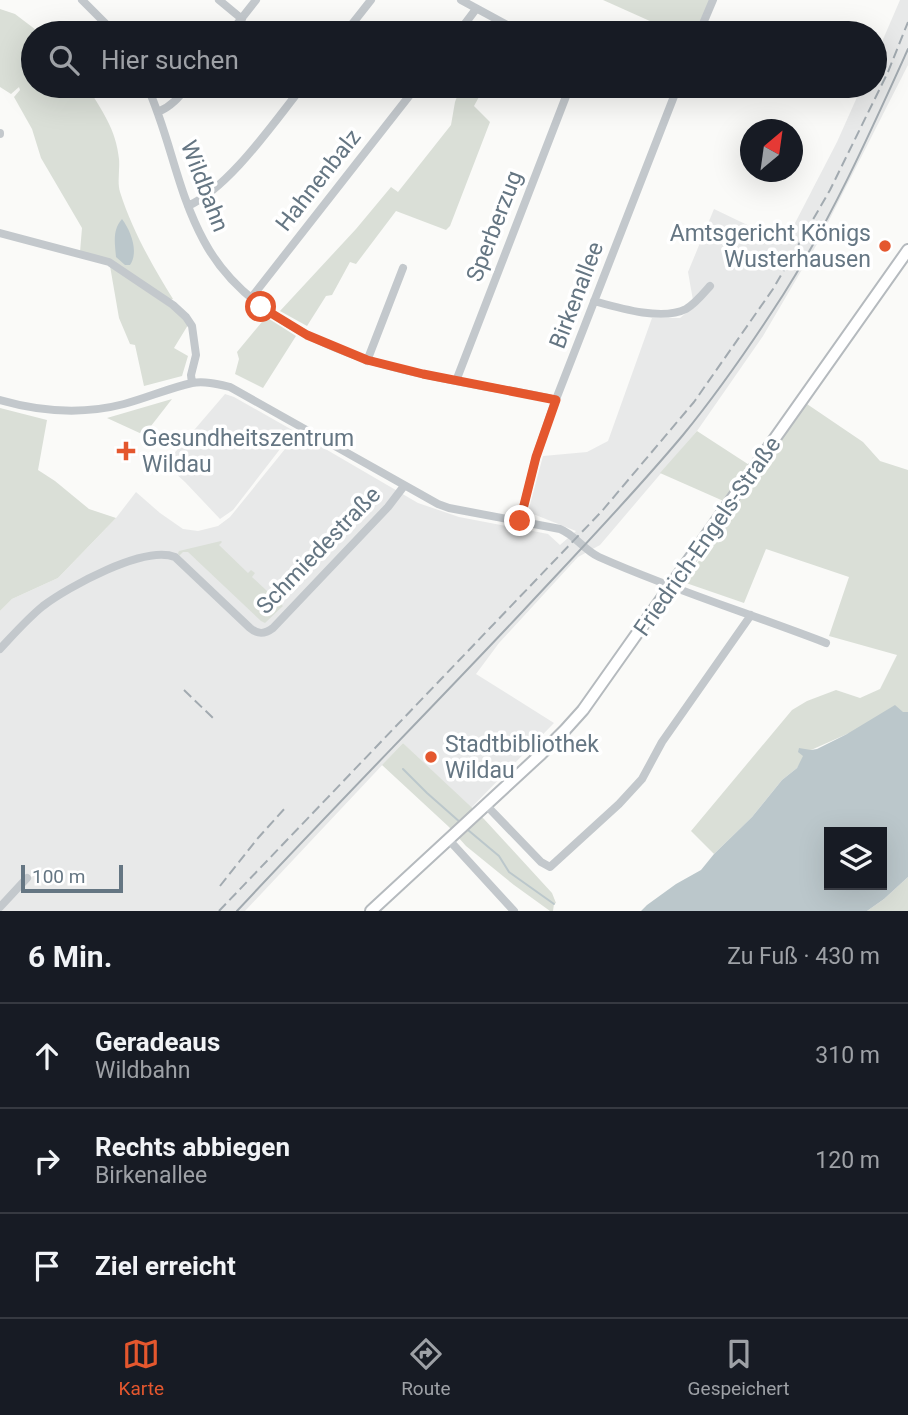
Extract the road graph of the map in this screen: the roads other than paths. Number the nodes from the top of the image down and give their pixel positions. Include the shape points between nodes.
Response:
1 (82, 0) edge
2 (219, 0) edge
3 (256, 0) edge
4 (371, 0) edge
5 (461, 0) edge
6 (713, 0) edge
7 (476, 9) junction
8 (242, 19) joint
9 (103, 21) edge
10 (354, 21) edge
11 (467, 21) edge
12 (499, 21) edge
13 (704, 21) edge
14 (152, 98) edge
15 (177, 98) edge
16 (293, 98) edge
17 (408, 98) edge
18 (565, 98) edge
19 (673, 98) edge
20 (158, 112) junction
21 (188, 206) junction
22 (0, 233) edge
23 (908, 250) edge
24 (403, 268) dead end
25 (710, 286) dead end
26 (251, 298) junction
27 (594, 301) junction
28 (367, 360) junction
29 (456, 381) junction
30 (192, 383) junction
31 (0, 400) edge
32 (556, 400) junction
33 (404, 486) junction
34 (520, 521) junction
35 (672, 586) junction
36 (751, 615) junction
37 (826, 643) dead end
38 (0, 649) edge
39 (482, 808) junction
40 (451, 837) junction
41 (27, 878) dead end
42 (0, 907) edge
43 (372, 911) edge
44 (514, 911) edge

1 - 9 street
2 - 8 street
3 - 8 street
4 - 10 street
5 - 7 street
6 - 13 street
7 - 11 street
7 - 12 street
14 - 20 street, Wildbahn
15 - 20 street
16 - 21 street via 218,186
17 - 26 street, Hahnenbalz
18 - 29 street, Sperberzug
19 - 27 street, Birkenallee
20 - 21 street, Wildbahn
21 - 26 street, Wildbahn via 216,260
22 - 30 street via 109,262 173,305 192,326 196,355
23 - 35 main road, Friedrich-Engels-Straße
24 - 28 street
25 - 27 street via 682,311 664,314
26 - 28 street, Wildbahn via 295,329
27 - 32 street, Birkenallee
28 - 29 street, Wildbahn
29 - 32 street, Wildbahn
30 - 31 street via 121,405 78,411 48,411
30 - 33 street via 234,388
32 - 34 street, Birkenallee
33 - 34 street via 449,508
33 - 38 street, Schmiedestraße via 265,633 255,632 175,557 160,555 118,566 78,584 35,613
34 - 35 street via 560,529 596,556
35 - 36 street
35 - 39 main road, Friedrich-Engels-Straße via 570,725
36 - 37 street
36 - 39 street via 662,742 642,779 550,867
39 - 40 main road, Friedrich-Engels-Straße
40 - 43 main road, Friedrich-Engels-Straße
40 - 44 street
41 - 42 street

